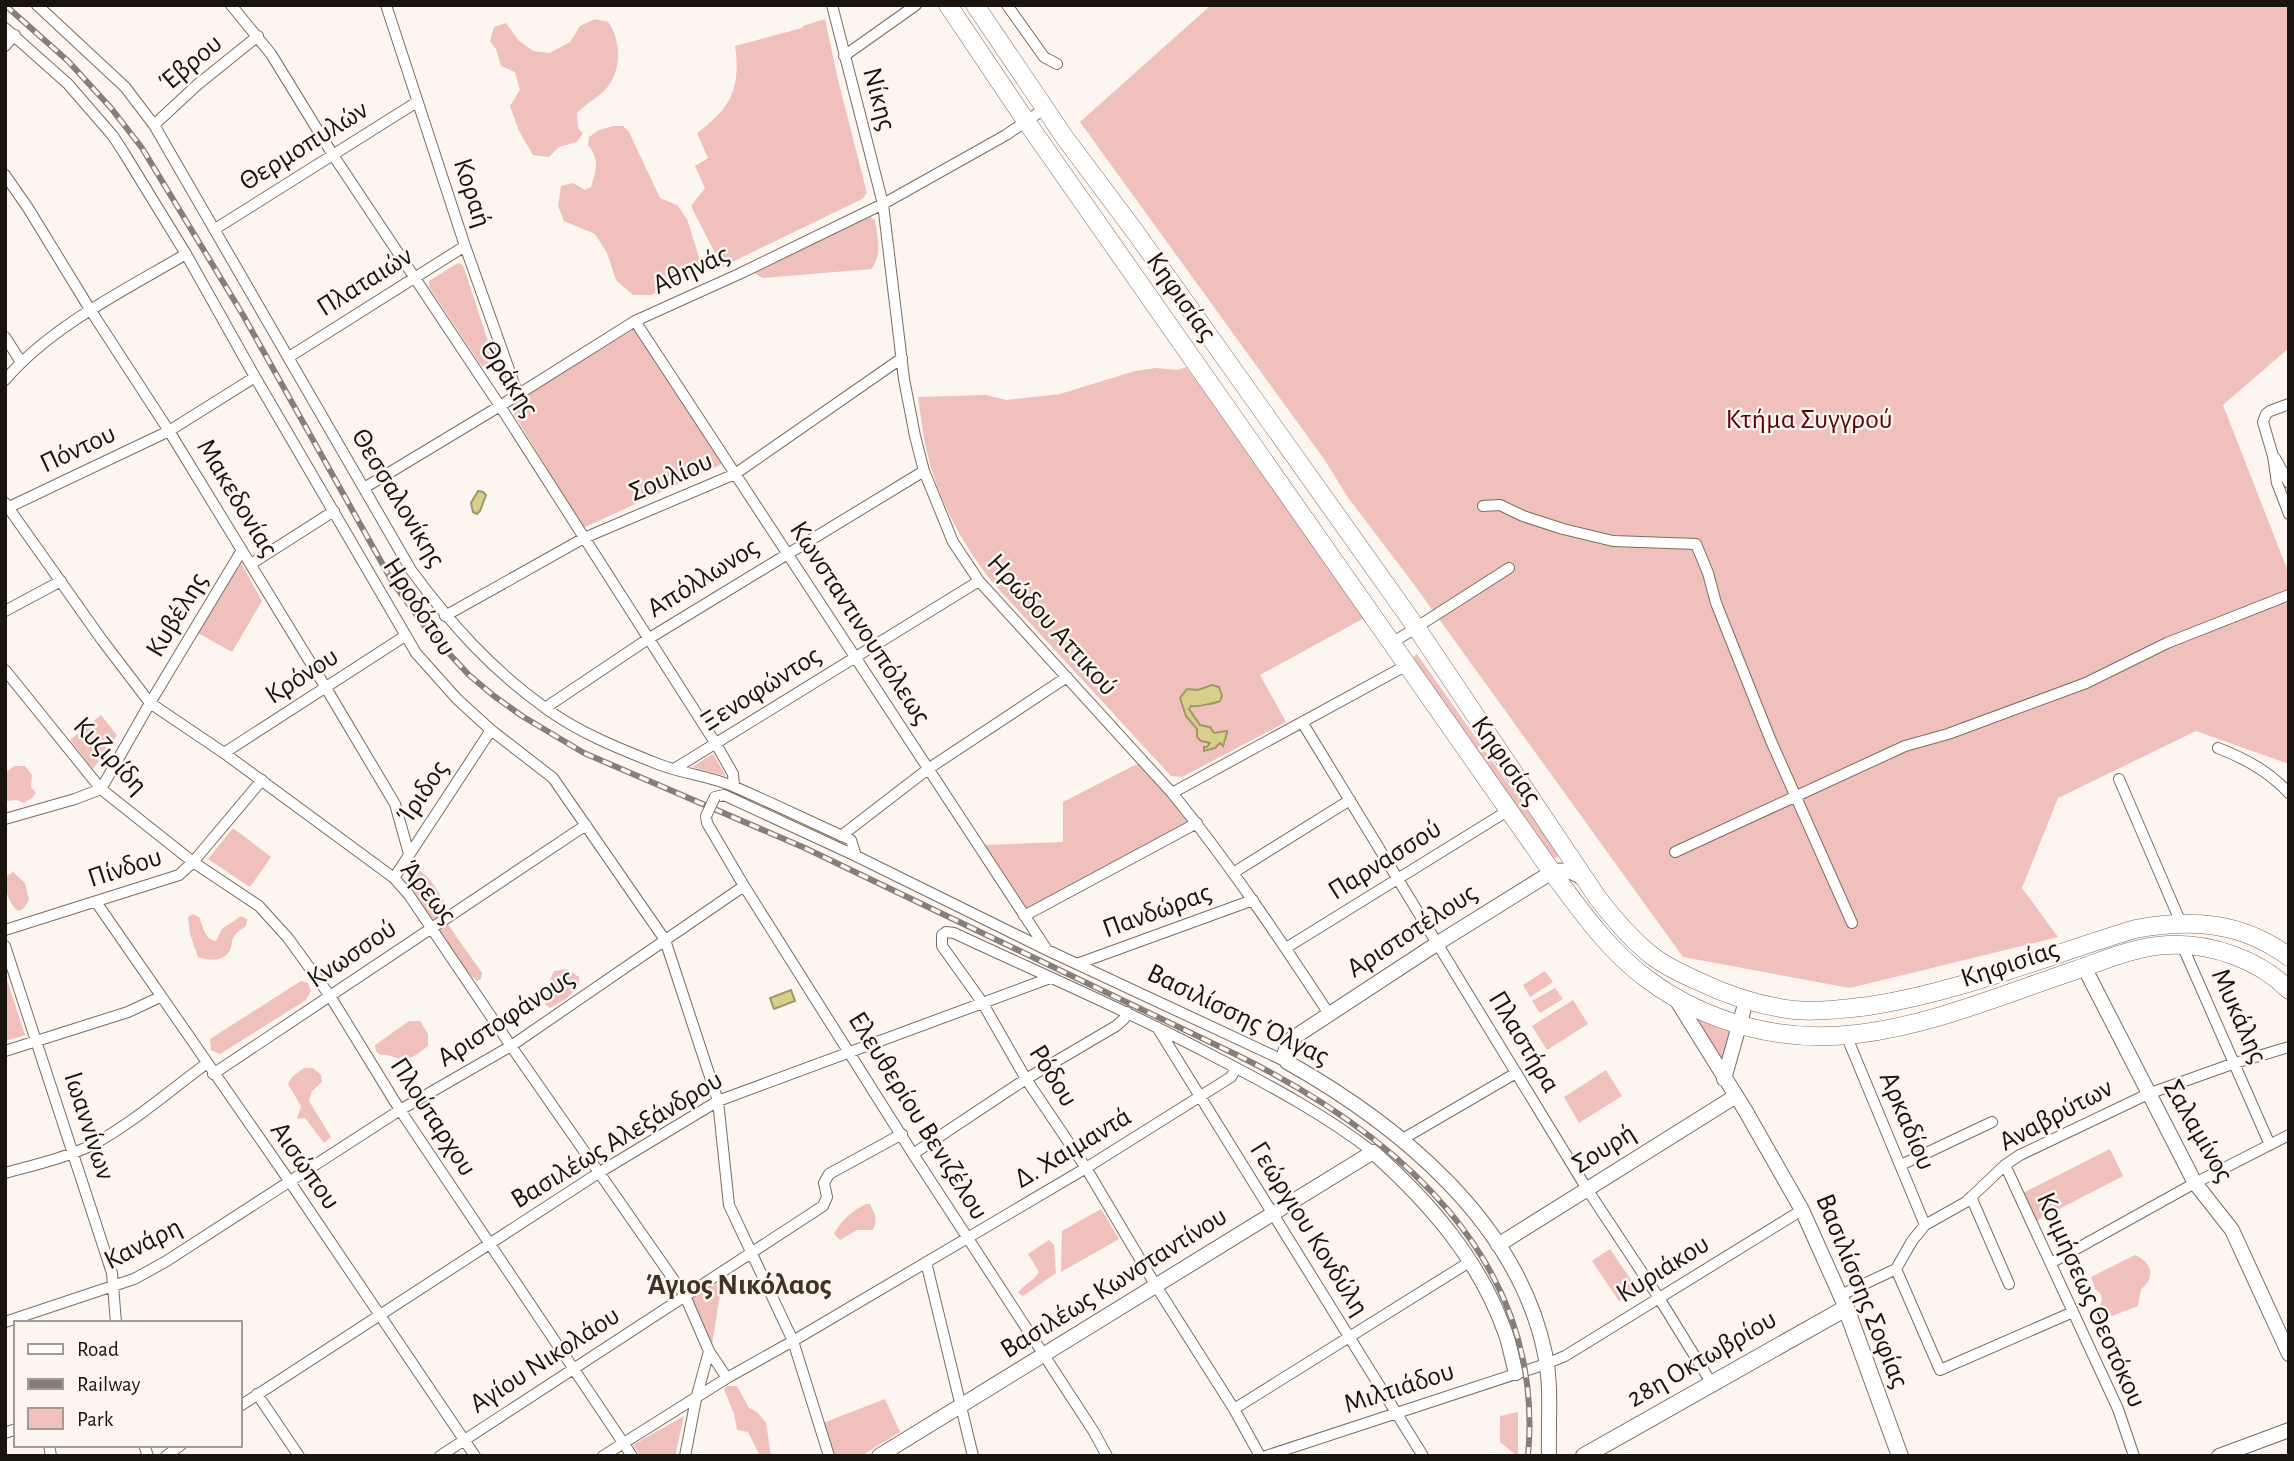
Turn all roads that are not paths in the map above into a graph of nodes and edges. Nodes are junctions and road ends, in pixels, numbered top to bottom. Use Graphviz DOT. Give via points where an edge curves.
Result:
graph roads {
  1 [pos="231,5"];
  2 [pos="386,5"];
  3 [pos="832,5"];
  4 [pos="916,5"];
  5 [pos="948,5"];
  6 [pos="975,5"];
  7 [pos="1007,5"];
  8 [pos="40,6"];
  9 [pos="10,32"];
  10 [pos="258,36"];
  11 [pos="5,46"];
  12 [pos="844,57"];
  13 [pos="1057,64"];
  14 [pos="417,102"];
  15 [pos="1044,108"];
  16 [pos="1026,121"];
  17 [pos="154,125"];
  18 [pos="334,155"];
  19 [pos="5,176"];
  20 [pos="883,204"];
  21 [pos="215,229"];
  22 [pos="465,246"];
  23 [pos="186,254"];
  24 [pos="415,277"];
  25 [pos="91,311"];
  26 [pos="635,321"];
  27 [pos="5,337"];
  28 [pos="289,357"];
  29 [pos="902,358"];
  30 [pos="21,362"];
  31 [pos="255,377"];
  32 [pos="5,380"];
  33 [pos="518,395"];
  34 [pos="2289,404"];
  35 [pos="500,407"];
  36 [pos="169,431"];
  37 [pos="2273,456"];
  38 [pos="924,471"];
  39 [pos="735,474"];
  40 [pos="2289,483"];
  41 [pos="364,488"];
  42 [pos="6,506"];
  43 [pos="1483,506"];
  44 [pos="334,512"];
  45 [pos="2289,513"];
  46 [pos="584,538"];
  47 [pos="242,550"];
  48 [pos="787,553"];
  49 [pos="251,564"];
  50 [pos="1509,568"];
  51 [pos="61,581"];
  52 [pos="979,581"];
  53 [pos="2289,595"];
  54 [pos="5,611"];
  55 [pos="445,616"];
  56 [pos="1416,627"];
  57 [pos="405,636"];
  58 [pos="648,639"];
  59 [pos="1392,643"];
  60 [pos="855,658"];
  61 [pos="1407,665"];
  62 [pos="5,670"];
  63 [pos="1067,677"];
  64 [pos="326,688"];
  65 [pos="150,703"];
  66 [pos="545,708"];
  67 [pos="1302,722"];
  68 [pos="491,730"];
  69 [pos="716,744"];
  70 [pos="2218,748"];
  71 [pos="224,753"];
  72 [pos="674,769"];
  73 [pos="928,769"];
  74 [pos="2119,779"];
  75 [pos="262,780"];
  76 [pos="734,786"];
  77 [pos="102,789"];
  78 [pos="1172,793"];
  79 [pos="2289,793"];
  80 [pos="1796,795"];
  81 [pos="715,797"];
  82 [pos="1350,800"];
  83 [pos="1509,810"];
  84 [pos="5,819"];
  85 [pos="1197,824"];
  86 [pos="586,825"];
  87 [pos="841,835"];
  88 [pos="1675,852"];
  89 [pos="409,854"];
  90 [pos="856,856"];
  91 [pos="193,862"];
  92 [pos="1552,872"];
  93 [pos="1233,873"];
  94 [pos="394,878"];
  95 [pos="1398,878"];
  96 [pos="1585,880"];
  97 [pos="744,886"];
  98 [pos="1253,900"];
  99 [pos="96,902"];
  100 [pos="1024,916"];
  101 [pos="1852,923"];
  102 [pos="2181,923"];
  103 [pos="431,929"];
  104 [pos="5,930"];
  105 [pos="665,940"];
  106 [pos="1438,943"];
  107 [pos="2182,945"];
  108 [pos="5,946"];
  109 [pos="1286,948"];
  110 [pos="1047,950"];
  111 [pos="2289,957"];
  112 [pos="1077,964"];
  113 [pos="2084,967"];
  114 [pos="1050,978"];
  115 [pos="2289,990"];
  116 [pos="330,996"];
  117 [pos="1674,996"];
  118 [pos="160,997"];
  119 [pos="1746,1000"];
  120 [pos="982,1002"];
  121 [pos="1127,1012"];
  122 [pos="1329,1014"];
  123 [pos="1156,1026"];
  124 [pos="1740,1026"];
  125 [pos="1846,1035"];
  126 [pos="37,1041"];
  127 [pos="510,1046"];
  128 [pos="2289,1047"];
  129 [pos="5,1051"];
  130 [pos="849,1051"];
  131 [pos="1287,1062"];
  132 [pos="2235,1063"];
  133 [pos="206,1064"];
  134 [pos="1236,1068"];
  135 [pos="1516,1073"];
  136 [pos="213,1074"];
  137 [pos="1026,1079"];
  138 [pos="1724,1079"];
  139 [pos="2148,1094"];
  140 [pos="1735,1096"];
  141 [pos="1201,1097"];
  142 [pos="718,1101"];
  143 [pos="400,1110"];
  144 [pos="1992,1122"];
  145 [pos="902,1134"];
  146 [pos="2289,1135"];
  147 [pos="1401,1140"];
  148 [pos="2270,1145"];
  149 [pos="73,1153"];
  150 [pos="1373,1153"];
  151 [pos="913,1154"];
  152 [pos="1901,1165"];
  153 [pos="2005,1165"];
  154 [pos="1086,1168"];
  155 [pos="600,1172"];
  156 [pos="5,1173"];
  157 [pos="289,1182"];
  158 [pos="2195,1183"];
  159 [pos="1587,1189"];
  160 [pos="1971,1197"];
  161 [pos="1802,1210"];
  162 [pos="1274,1214"];
  163 [pos="1925,1225"];
  164 [pos="967,1237"];
  165 [pos="490,1243"];
  166 [pos="1499,1245"];
  167 [pos="752,1254"];
  168 [pos="1471,1261"];
  169 [pos="926,1262"];
  170 [pos="2051,1263"];
  171 [pos="1895,1269"];
  172 [pos="2009,1284"];
  173 [pos="115,1286"];
  174 [pos="1156,1286"];
  175 [pos="685,1296"];
  176 [pos="1659,1298"];
  177 [pos="1843,1302"];
  178 [pos="2073,1312"];
  179 [pos="379,1315"];
  180 [pos="117,1321"];
  181 [pos="5,1322"];
  182 [pos="1349,1336"];
  183 [pos="793,1341"];
  184 [pos="709,1352"];
  185 [pos="2289,1354"];
  186 [pos="1043,1355"];
  187 [pos="1546,1364"];
  188 [pos="573,1369"];
  189 [pos="1516,1373"];
  190 [pos="727,1378"];
  191 [pos="1712,1384"];
  192 [pos="257,1394"];
  193 [pos="695,1399"];
  194 [pos="242,1405"];
  195 [pos="961,1406"];
  196 [pos="1234,1409"];
  197 [pos="1396,1413"];
  198 [pos="2289,1430"];
  199 [pos="464,1441"];
  200 [pos="624,1443"];
  201 [pos="299,1456"];
  202 [pos="440,1456"];
  203 [pos="475,1456"];
  204 [pos="603,1456"];
  205 [pos="632,1456"];
  206 [pos="684,1456"];
  207 [pos="829,1456"];
  208 [pos="879,1456"];
  209 [pos="972,1456"];
  210 [pos="1107,1456"];
  211 [pos="1260,1456"];
  212 [pos="1266,1456"];
  213 [pos="1423,1456"];
  214 [pos="1549,1456"];
  215 [pos="1584,1456"];
  216 [pos="1900,1456"];
  217 [pos="2134,1456"];
  218 [pos="2219,1456"];
  1 -- 10 [label="street, Θράκης"];
  2 -- 14 [label="street, Κοραή"];
  3 -- 12 [label="street, Νίκης"];
  4 -- 12 [label="street"];
  5 -- 16 [label="main road, Κηφισίας"];
  6 -- 15 [label="main road, Κηφισίας"];
  7 -- 13 [label="street" via="1045,59"];
  8 -- 17 [label="street, Θεσσαλονίκης" via="125,88"];
  9 -- 11 [label="street"];
  9 -- 23 [label="street" via="68,84 113,136"];
  10 -- 17 [label="street, Έβρου"];
  10 -- 18 [label="street, Θράκης"];
  12 -- 20 [label="street, Νίκης"];
  14 -- 18 [label="street, Θερμοπυλών"];
  14 -- 22 [label="street, Κοραή"];
  15 -- 16 [label="street, Αθηνάς"];
  15 -- 56 [label="main road, Κηφισίας"];
  16 -- 20 [label="street, Αθηνάς"];
  16 -- 59 [label="main road, Κηφισίας"];
  17 -- 21 [label="street, Θεσσαλονίκης"];
  18 -- 21 [label="street, Θερμοπυλών"];
  18 -- 24 [label="street, Θράκης"];
  19 -- 25 [label="street, Μακεδονίας"];
  20 -- 26 [label="street, Αθηνάς"];
  20 -- 29 [label="street, Ηρώδου Αττικού"];
  21 -- 28 [label="street, Θεσσαλονίκης"];
  22 -- 24 [label="street, Πλαταιών"];
  22 -- 33 [label="street, Κοραή"];
  23 -- 25 [label="street"];
  23 -- 31 [label="street"];
  24 -- 28 [label="street, Πλαταιών"];
  24 -- 35 [label="street, Θράκης"];
  25 -- 30 [label="street"];
  25 -- 36 [label="street, Μακεδονίας"];
  26 -- 33 [label="street, Αθηνάς"];
  26 -- 39 [label="street, Κωνσταντινουπόλεως"];
  27 -- 30 [label="street"];
  28 -- 41 [label="street, Θεσσαλονίκης"];
  29 -- 38 [label="street, Ηρώδου Αττικού"];
  29 -- 39 [label="street, Σουλίου"];
  30 -- 32 [label="street"];
  31 -- 36 [label="street"];
  31 -- 44 [label="street, Ηροδότου"];
  33 -- 35 [label="street, Αθηνάς"];
  34 -- 37 [label="street" via="2264,417"];
  35 -- 41 [label="street, Αθηνάς"];
  35 -- 46 [label="street, Θράκης"];
  36 -- 42 [label="street, Πόντου"];
  36 -- 47 [label="street, Μακεδονίας"];
  37 -- 40 [label="street"];
  37 -- 45 [label="street"];
  38 -- 48 [label="street, Απόλλωνος"];
  38 -- 52 [label="street, Ηρώδου Αττικού" via="953,542"];
  39 -- 46 [label="street, Σουλίου"];
  39 -- 48 [label="street, Κωνσταντινουπόλεως"];
  41 -- 55 [label="street, Θεσσαλονίκης" via="411,570"];
  42 -- 51 [label="street, Άρεως"];
  43 -- 80 [label="street" via="1500,505 1563,529 1613,541 1696,544"];
  44 -- 49 [label="street, Κυβέλης"];
  44 -- 57 [label="street, Ηροδότου"];
  46 -- 55 [label="street, Σουλίου"];
  46 -- 58 [label="street, Θράκης"];
  47 -- 49 [label="street, Μακεδονίας"];
  47 -- 65 [label="street, Κυβέλης"];
  48 -- 58 [label="street, Απόλλωνος"];
  48 -- 60 [label="street, Κωνσταντινουπόλεως"];
  49 -- 64 [label="street, Μακεδονίας"];
  50 -- 56 [label="street"];
  51 -- 54 [label="street"];
  51 -- 65 [label="street, Άρεως"];
  52 -- 60 [label="street, Ξενοφώντος"];
  52 -- 63 [label="street, Ηρώδου Αττικού"];
  53 -- 80 [label="street" via="2167,643 2086,683 1905,746"];
  55 -- 66 [label="street, Θεσσαλονίκης" via="469,643"];
  56 -- 59 [label="street"];
  56 -- 96 [label="main road, Κηφισίας"];
  57 -- 64 [label="street, Κρόνου"];
  57 -- 68 [label="street, Ηροδότου" via="426,665"];
  58 -- 66 [label="street, Απόλλωνος"];
  58 -- 69 [label="street, Θράκης"];
  59 -- 61 [label="main road, Κηφισίας"];
  60 -- 69 [label="street, Ξενοφώντος"];
  60 -- 73 [label="street, Κωνσταντινουπόλεως"];
  61 -- 67 [label="street"];
  61 -- 83 [label="main road, Κηφισίας"];
  62 -- 77 [label="street, Κυζιρίδη"];
  63 -- 73 [label="street"];
  63 -- 78 [label="street, Ηρώδου Αττικού"];
  64 -- 71 [label="street, Κρόνου"];
  64 -- 89 [label="street, Μακεδονίας" via="395,804"];
  65 -- 71 [label="street, Άρεως"];
  65 -- 77 [label="street, Κυβέλης"];
  66 -- 72 [label="street, Θεσσαλονίκης" via="621,749"];
  67 -- 78 [label="street"];
  67 -- 82 [label="street, Πλαστήρα"];
  68 -- 86 [label="street, Ηροδότου" via="554,778"];
  68 -- 89 [label="street, Ίριδος"];
  69 -- 72 [label="street, Ξενοφώντος"];
  69 -- 76 [label="street, Θράκης" via="733,774"];
  70 -- 79 [label="street" via="2252,762"];
  71 -- 75 [label="street, Άρεως"];
  72 -- 76 [label="street, Θεσσαλονίκης"];
  73 -- 87 [label="street"];
  73 -- 100 [label="street, Κωνσταντινουπόλεως"];
  74 -- 102 [label="street"];
  75 -- 91 [label="street, Πίνδου"];
  75 -- 94 [label="street, Άρεως"];
  76 -- 87 [label="street, Θεσσαλονίκης"];
  77 -- 84 [label="street"];
  77 -- 91 [label="street, Κυζιρίδη"];
  78 -- 85 [label="street, Ηρώδου Αττικού"];
  80 -- 88 [label="street"];
  80 -- 101 [label="street"];
  81 -- 90 [label="street, Βασιλίσσης Όλγας" via="724,795"];
  81 -- 97 [label="street, Ελευθερίου Βενιζέλου, bridge" via="707,823"];
  82 -- 93 [label="street"];
  82 -- 95 [label="street, Πλαστήρα"];
  83 -- 92 [label="main road, Κηφισίας"];
  83 -- 95 [label="street, Παρνασσού"];
  85 -- 93 [label="street, Ηρώδου Αττικού"];
  85 -- 100 [label="street"];
  86 -- 103 [label="street, Κνωσσού"];
  86 -- 105 [label="street, Ηροδότου"];
  87 -- 90 [label="street, Θεσσαλονίκης" via="852,841"];
  89 -- 94 [label="street, Ίριδος"];
  90 -- 110 [label="street, Βασιλίσσης Όλγας"];
  91 -- 99 [label="street, Πίνδου" via="179,875"];
  91 -- 116 [label="street, Πλούταρχου" via="259,906"];
  92 -- 96 [label="street" via="1571,872"];
  92 -- 106 [label="street, Αριστοτέλους"];
  92 -- 117 [label="main road, Κηφισίας" via="1619,953 1645,978"];
  93 -- 98 [label="street, Ηρώδου Αττικού"];
  94 -- 103 [label="street, Άρεως"];
  95 -- 106 [label="street, Πλαστήρα"];
  95 -- 109 [label="street, Παρνασσού"];
  96 -- 119 [label="main road, Κηφισίας" via="1653,957"];
  97 -- 105 [label="street, Αριστοφάνους"];
  97 -- 130 [label="street, Ελευθερίου Βενιζέλου"];
  98 -- 109 [label="street, Ηρώδου Αττικού"];
  98 -- 112 [label="street, Πανδώρας"];
  99 -- 104 [label="street, Πίνδου"];
  99 -- 118 [label="street, Αισώπου"];
  100 -- 110 [label="street, Κωνσταντινουπόλεως"];
  102 -- 111 [label="main road, Κηφισίας" via="2232,930"];
  102 -- 119 [label="main road, Κηφισίας" via="2135,929 1892,1002 1797,1010"];
  103 -- 116 [label="street, Κνωσσού"];
  103 -- 127 [label="street, Άρεως"];
  105 -- 127 [label="street, Αριστοφάνους"];
  105 -- 142 [label="street, Ηροδότου"];
  106 -- 122 [label="street, Αριστοτέλους"];
  106 -- 135 [label="street, Πλαστήρα"];
  107 -- 113 [label="main road, Κηφισίας" via="2141,949"];
  107 -- 115 [label="main road, Κηφισίας" via="2242,959 2273,975"];
  107 -- 132 [label="street, Μυκάλης"];
  108 -- 126 [label="street, Ιωαννίνων"];
  109 -- 122 [label="street, Ηρώδου Αττικού"];
  110 -- 112 [label="street, Βασιλίσσης Όλγας"];
  112 -- 131 [label="street, Βασιλίσσης Όλγας"];
  113 -- 125 [label="main road, Κηφισίας" via="1923,1020"];
  113 -- 139 [label="street, Σαλαμίνος"];
  114 -- 120 [label="street, Βασιλέως Αλεξάνδρου"];
  114 -- 120 [label="street, Ρόδου" via="946,932 942,946"];
  114 -- 121 [label="street"];
  116 -- 136 [label="street, Κνωσσού"];
  116 -- 143 [label="street, Πλούταρχου"];
  117 -- 124 [label="main road, Κηφισίας"];
  117 -- 138 [label="street, Βασιλίσσης Σοφίας"];
  118 -- 126 [label="street" via="135,1010"];
  118 -- 133 [label="street, Αισώπου"];
  119 -- 124 [label="street"];
  120 -- 130 [label="street, Βασιλέως Αλεξάνδρου"];
  120 -- 137 [label="street, Ρόδου"];
  121 -- 123 [label="street"];
  121 -- 137 [label="street" via="1116,1026"];
  122 -- 131 [label="street, Αριστοτέλους" via="1290,1040"];
  123 -- 134 [label="street"];
  123 -- 141 [label="street, Γεώργιου Κονδύλη"];
  124 -- 125 [label="main road, Κηφισίας" via="1798,1036"];
  124 -- 138 [label="street"];
  125 -- 152 [label="street, Αρκαδίου"];
  126 -- 129 [label="street"];
  126 -- 149 [label="street, Ιωαννίνων"];
  127 -- 143 [label="street, Αριστοφάνους"];
  127 -- 155 [label="street, Άρεως"];
  128 -- 132 [label="street, Αναβρύτων"];
  130 -- 142 [label="street, Βασιλέως Αλεξάνδρου"];
  130 -- 145 [label="street, Ελευθερίου Βενιζέλου"];
  131 -- 147 [label="street, Βασιλίσσης Όλγας"];
  132 -- 139 [label="street, Αναβρύτων"];
  132 -- 148 [label="street, Μυκάλης"];
  133 -- 136 [label="street, Αισώπου"];
  133 -- 149 [label="street" via="108,1135"];
  134 -- 141 [label="street, Δ. Χαιμαντά" via="1231,1077"];
  134 -- 150 [label="street" via="1285,1093"];
  135 -- 147 [label="street"];
  135 -- 159 [label="street, Πλαστήρα"];
  136 -- 157 [label="street, Αισώπου"];
  137 -- 151 [label="street"];
  137 -- 154 [label="street, Ρόδου"];
  138 -- 140 [label="street, Βασιλίσσης Σοφίας"];
  139 -- 153 [label="street, Αναβρύτων"];
  139 -- 158 [label="street, Σαλαμίνος"];
  140 -- 159 [label="street, Σουρή"];
  140 -- 161 [label="street, Βασιλίσσης Σοφίας"];
  141 -- 154 [label="street, Δ. Χαιμαντά"];
  141 -- 162 [label="street, Γεώργιου Κονδύλη"];
  142 -- 155 [label="street, Βασιλέως Αλεξάνδρου"];
  142 -- 167 [label="street, Ηροδότου" via="729,1205"];
  143 -- 157 [label="street, Αριστοφάνους"];
  143 -- 165 [label="street, Πλούταρχου"];
  144 -- 152 [label="street"];
  145 -- 151 [label="street, Ελευθερίου Βενιζέλου"];
  145 -- 167 [label="street, Αγίου Νικολάου" via="829,1174 822,1206"];
  146 -- 148 [label="street"];
  147 -- 166 [label="street, Βασιλίσσης Όλγας" via="1454,1189"];
  148 -- 158 [label="street"];
  149 -- 156 [label="street"];
  149 -- 173 [label="street, Ιωαννίνων"];
  150 -- 162 [label="street, Βασιλέως Κωνσταντίνου"];
  150 -- 168 [label="street" via="1431,1208"];
  151 -- 164 [label="street, Ελευθερίου Βενιζέλου"];
  152 -- 163 [label="street, Αρκαδίου"];
  153 -- 160 [label="street, Αναβρύτων"];
  153 -- 170 [label="street, Κοιμήσεως Θεοτόκου"];
  154 -- 164 [label="street, Δ. Χαιμαντά"];
  154 -- 174 [label="street, Ρόδου"];
  155 -- 165 [label="street, Βασιλέως Αλεξάνδρου"];
  155 -- 175 [label="street, Άρεως"];
  157 -- 173 [label="street, Κανάρη" via="165,1262"];
  157 -- 179 [label="street, Αισώπου"];
  158 -- 170 [label="street"];
  158 -- 185 [label="street, Σαλαμίνος" via="2232,1230"];
  159 -- 166 [label="street, Σουρή"];
  159 -- 176 [label="street, Πλαστήρα"];
  160 -- 163 [label="street, Αναβρύτων"];
  160 -- 172 [label="street"];
  161 -- 176 [label="street, Κυριάκου"];
  161 -- 177 [label="street, Βασιλίσσης Σοφίας"];
  162 -- 174 [label="street, Βασιλέως Κωνσταντίνου"];
  162 -- 182 [label="street, Γεώργιου Κονδύλη"];
  163 -- 171 [label="street, Αναβρύτων"];
  164 -- 169 [label="street, Δ. Χαιμαντά"];
  164 -- 186 [label="street, Ελευθερίου Βενιζέλου"];
  165 -- 179 [label="street, Βασιλέως Αλεξάνδρου"];
  165 -- 188 [label="street, Πλούταρχου"];
  166 -- 187 [label="street, Βασιλίσσης Όλγας" via="1532,1304"];
  167 -- 175 [label="street, Αγίου Νικολάου"];
  167 -- 183 [label="street, Ηροδότου"];
  168 -- 182 [label="street"];
  168 -- 189 [label="street" via="1505,1333"];
  169 -- 183 [label="street, Δ. Χαιμαντά"];
  169 -- 195 [label="street"];
  170 -- 178 [label="street, Κοιμήσεως Θεοτόκου"];
  171 -- 177 [label="street"];
  171 -- 178 [label="street" via="1940,1370"];
  173 -- 180 [label="street, Ιωαννίνων"];
  173 -- 181 [label="street, Κανάρη"];
  174 -- 186 [label="street, Βασιλέως Κωνσταντίνου"];
  174 -- 196 [label="street, Ρόδου"];
  175 -- 184 [label="street, Άρεως"];
  175 -- 188 [label="street, Αγίου Νικολάου"];
  176 -- 187 [label="street, Κυριάκου"];
  176 -- 191 [label="street, Πλαστήρα"];
  177 -- 191 [label="main road, 28η Οκτωβρίου"];
  177 -- 216 [label="main road, Βασιλίσσης Σοφίας"];
  178 -- 217 [label="street, Κοιμήσεως Θεοτόκου" via="2118,1409"];
  179 -- 192 [label="street, Βασιλέως Αλεξάνδρου"];
  179 -- 199 [label="street, Αισώπου"];
  182 -- 196 [label="street"];
  182 -- 197 [label="street, Γεώργιου Κονδύλη"];
  183 -- 190 [label="street, Δ. Χαιμαντά"];
  183 -- 207 [label="street, Ηροδότου"];
  184 -- 190 [label="street, Άρεως"];
  184 -- 193 [label="street"];
  186 -- 195 [label="street, Βασιλέως Κωνσταντίνου"];
  186 -- 210 [label="street, Ελευθερίου Βενιζέλου"];
  187 -- 189 [label="street, Μιλτιάδου"];
  187 -- 214 [label="street, Βασιλίσσης Όλγας"];
  188 -- 199 [label="street, Αγίου Νικολάου"];
  188 -- 200 [label="street, Πλούταρχου"];
  189 -- 197 [label="street, Μιλτιάδου"];
  190 -- 193 [label="street, Δ. Χαιμαντά"];
  191 -- 215 [label="main road, 28η Οκτωβρίου"];
  192 -- 194 [label="street, Βασιλέως Αλεξάνδρου"];
  192 -- 201 [label="street"];
  193 -- 200 [label="street, Δ. Χαιμαντά"];
  193 -- 206 [label="street"];
  195 -- 208 [label="street, Βασιλέως Κωνσταντίνου"];
  195 -- 209 [label="street"];
  196 -- 211 [label="street, Ρόδου"];
  197 -- 212 [label="street, Μιλτιάδου"];
  197 -- 213 [label="street, Γεώργιου Κονδύλη"];
  198 -- 218 [label="street"];
  199 -- 202 [label="street, Αγίου Νικολάου"];
  199 -- 203 [label="street, Αισώπου"];
  200 -- 204 [label="street, Δ. Χαιμαντά"];
  200 -- 205 [label="street, Πλούταρχου"];
}
